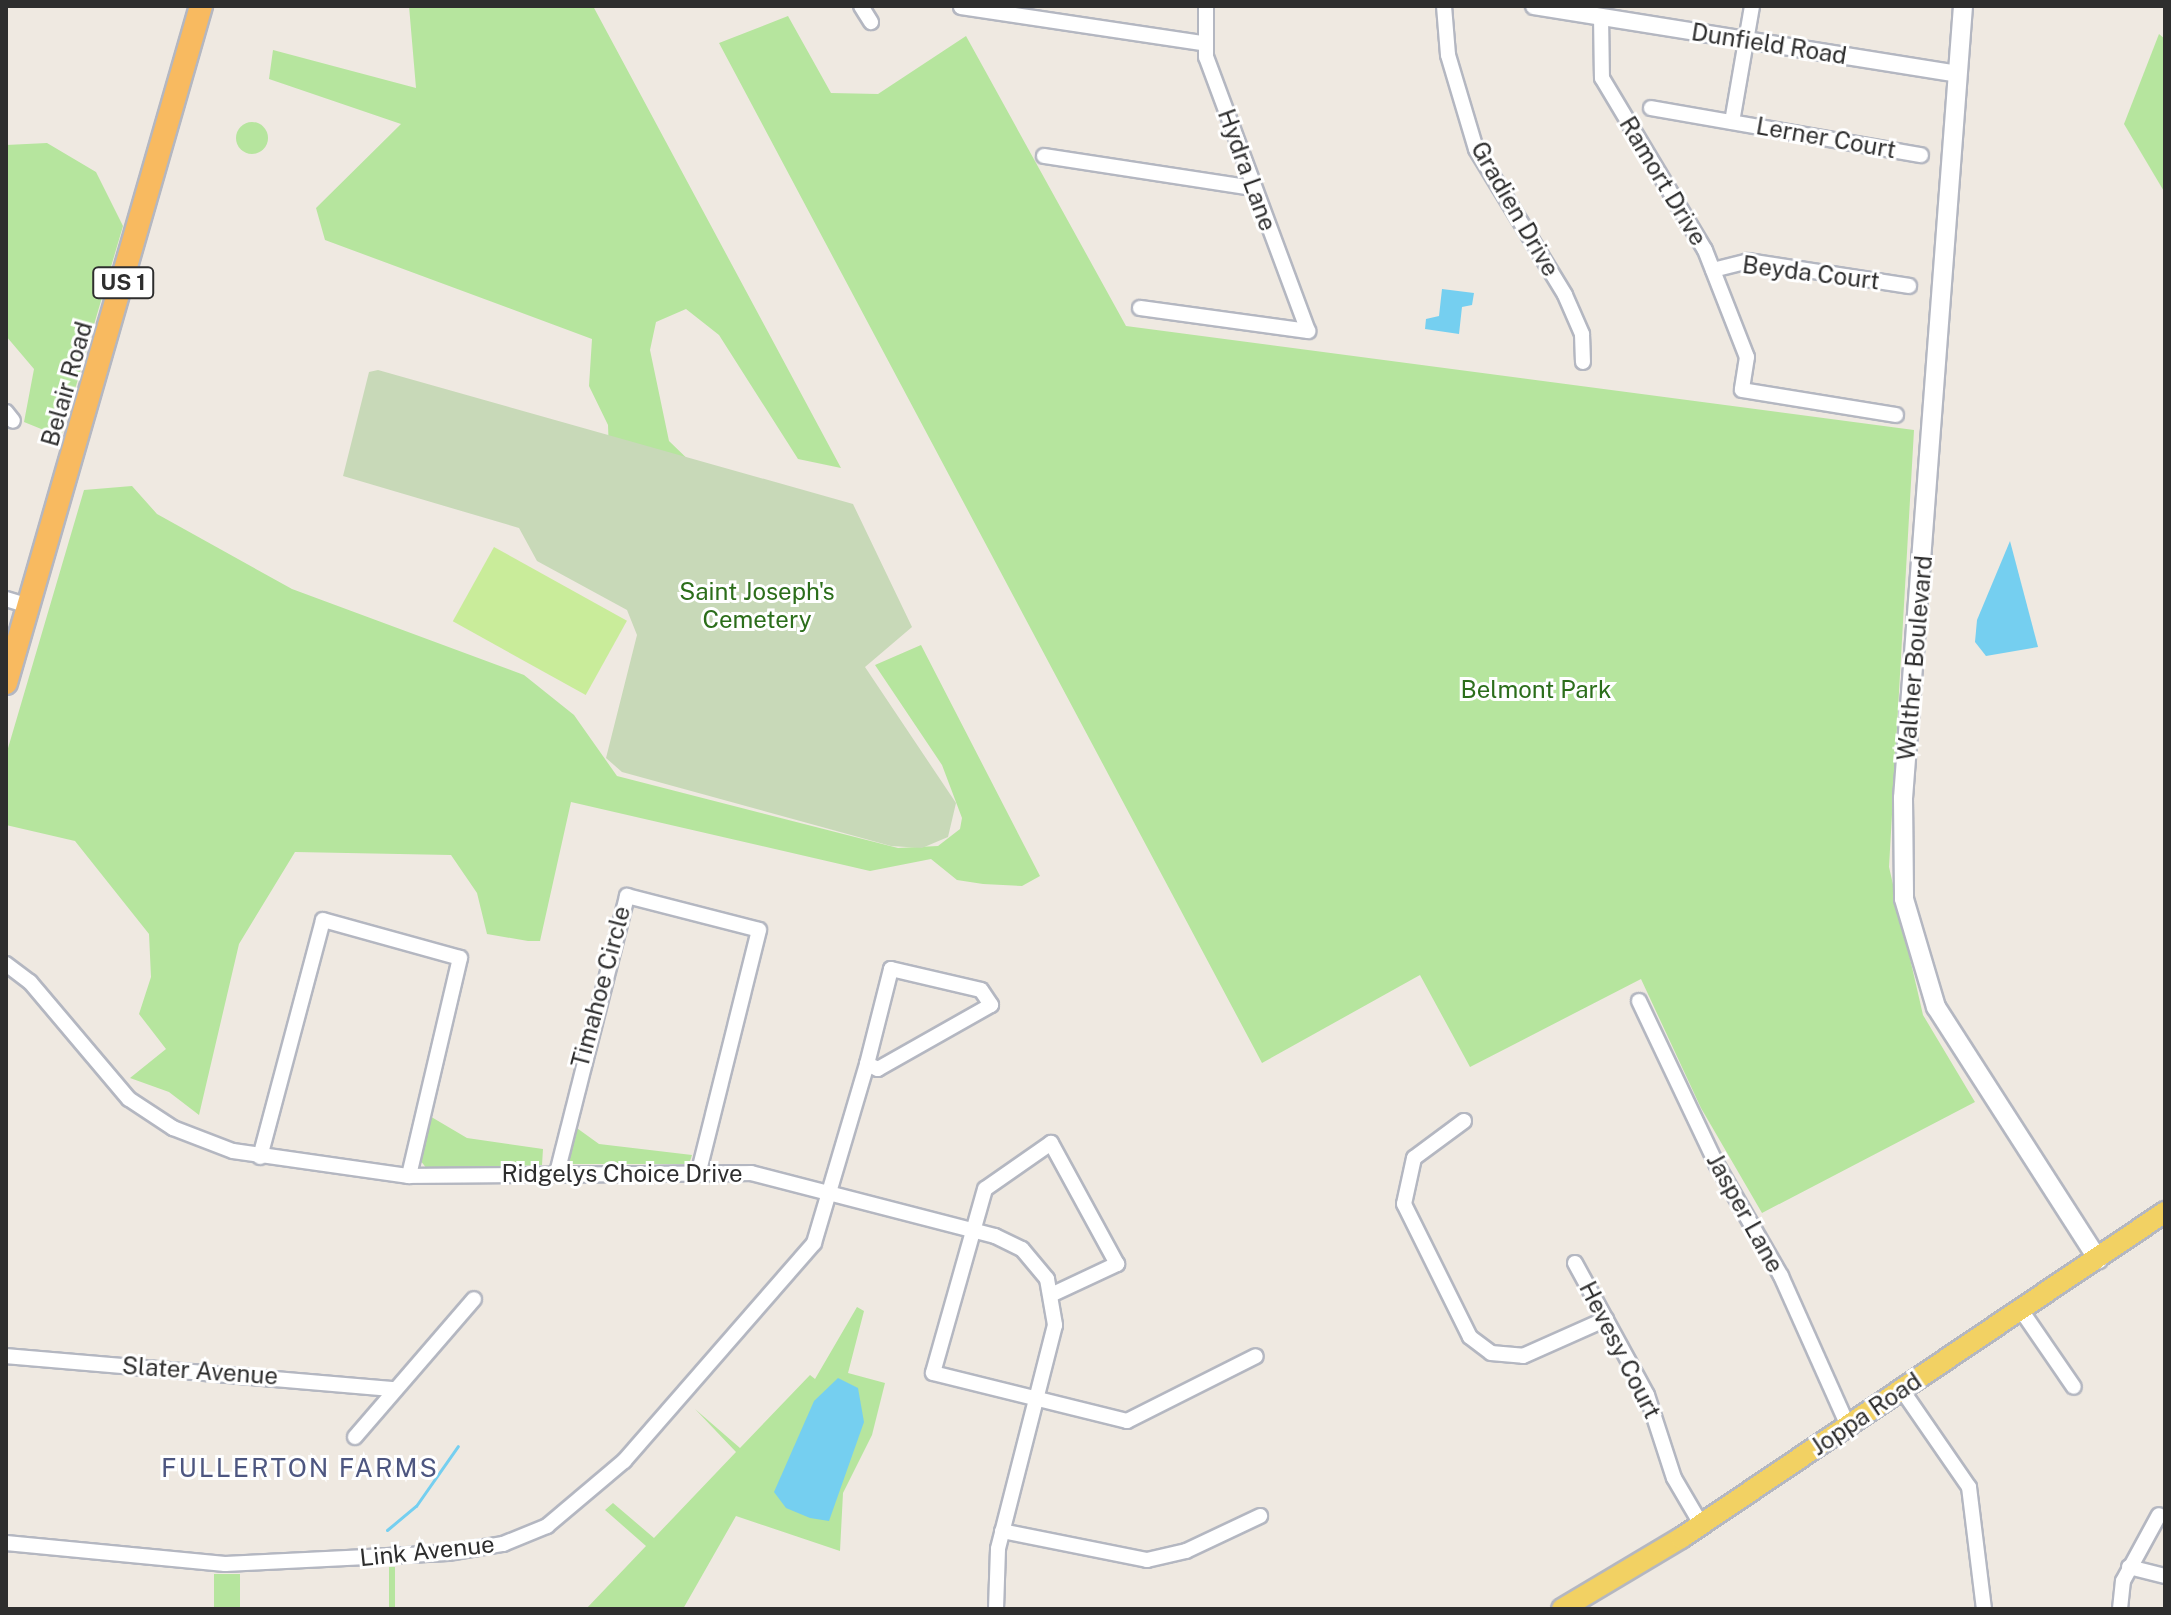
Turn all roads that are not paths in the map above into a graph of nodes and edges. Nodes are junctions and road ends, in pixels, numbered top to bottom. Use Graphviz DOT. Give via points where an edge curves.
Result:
graph roads {
  1 [pos="201,6"];
  2 [pos="861,6"];
  3 [pos="1206,6"];
  4 [pos="1444,6"];
  5 [pos="1534,6"];
  6 [pos="1752,6"];
  7 [pos="1963,6"];
  8 [pos="961,7"];
  9 [pos="1601,16"];
  10 [pos="871,22"];
  11 [pos="1746,40"];
  12 [pos="1203,43"];
  13 [pos="1958,74"];
  14 [pos="1651,108"];
  15 [pos="1732,122"];
  16 [pos="1921,155"];
  17 [pos="1044,156"];
  18 [pos="1253,188"];
  19 [pos="1713,270"];
  20 [pos="1909,286"];
  21 [pos="1140,308"];
  22 [pos="1583,362"];
  23 [pos="1896,415"];
  24 [pos="6,599"];
  25 [pos="20,615"];
  26 [pos="6,683"];
  27 [pos="6,964"];
  28 [pos="1639,1001"];
  29 [pos="867,1064"];
  30 [pos="1464,1121"];
  31 [pos="260,1157"];
  32 [pos="699,1170"];
  33 [pos="557,1173"];
  34 [pos="409,1176"];
  35 [pos="833,1194"];
  36 [pos="2165,1212"];
  37 [pos="971,1229"];
  38 [pos="2098,1259"];
  39 [pos="1575,1263"];
  40 [pos="1053,1294"];
  41 [pos="474,1299"];
  42 [pos="2021,1310"];
  43 [pos="1606,1319"];
  44 [pos="6,1356"];
  45 [pos="1256,1356"];
  46 [pos="2074,1387"];
  47 [pos="394,1389"];
  48 [pos="1902,1390"];
  49 [pos="1036,1402"];
  50 [pos="1848,1426"];
  51 [pos="355,1437"];
  52 [pos="2159,1515"];
  53 [pos="1260,1516"];
  54 [pos="1701,1524"];
  55 [pos="1002,1531"];
  56 [pos="6,1543"];
  57 [pos="2129,1567"];
  58 [pos="2165,1576"];
  59 [pos="996,1609"];
  60 [pos="1562,1609"];
  61 [pos="1984,1609"];
  62 [pos="2120,1609"];
  1 -- 25 [label="highway, Belair Road / US 1"];
  2 -- 10 [label="street"];
  3 -- 12 [label="street, Hydra Lane"];
  4 -- 22 [label="street, Gradien Drive" via="1448,55 1476,149 1565,295 1582,334"];
  5 -- 9 [label="street, Dunfield Road"];
  6 -- 11 [label="street, Lerner Court"];
  7 -- 13 [label="main road, Walther Boulevard"];
  8 -- 12 [label="street"];
  9 -- 11 [label="street, Dunfield Road"];
  9 -- 19 [label="street, Ramort Drive" via="1602,78"];
  11 -- 13 [label="street, Dunfield Road"];
  11 -- 15 [label="street, Lerner Court"];
  12 -- 18 [label="street, Hydra Lane"];
  13 -- 38 [label="main road, Walther Boulevard" via="1903,798 1904,899 1936,1007"];
  14 -- 15 [label="street, Lerner Court"];
  15 -- 16 [label="street, Lerner Court"];
  17 -- 18 [label="street"];
  18 -- 21 [label="street, Hydra Lane" via="1308,331"];
  19 -- 20 [label="street, Beyda Court" via="1748,261"];
  19 -- 23 [label="street, Ramort Drive" via="1747,357 1742,390"];
  24 -- 25 [label="street"];
  25 -- 26 [label="highway, Belair Road / US 1"];
  27 -- 31 [label="street, Ridgelys Choice Drive" via="30,982 129,1099 189,1136"];
  28 -- 50 [label="street, Jasper Lane" via="1717,1165 1781,1276"];
  29 -- 29 [label="street, Link Avenue" via="891,969 981,990 990,999 984,1016 889,1066"];
  29 -- 35 [label="street, Link Avenue"];
  30 -- 43 [label="street" via="1414,1158 1404,1204 1470,1337 1491,1353 1523,1356"];
  31 -- 34 [label="street, Ridgelys Choice Drive"];
  31 -- 34 [label="street" via="323,920 460,958"];
  32 -- 33 [label="street, Ridgelys Choice Drive"];
  32 -- 33 [label="street, Timahoe Circle" via="759,930 627,896"];
  32 -- 35 [label="street, Ridgelys Choice Drive" via="774,1177"];
  33 -- 34 [label="street, Ridgelys Choice Drive"];
  35 -- 37 [label="street, Ridgelys Choice Drive"];
  35 -- 56 [label="street, Link Avenue" via="814,1243 624,1461 567,1514 514,1541 448,1553 225,1564"];
  36 -- 38 [label="main road, Joppa Road"];
  37 -- 40 [label="street, Ridgelys Choice Drive" via="1030,1255"];
  37 -- 40 [label="street" via="993,1179 1051,1143 1117,1264"];
  37 -- 49 [label="street" via="933,1373"];
  38 -- 42 [label="main road, Joppa Road"];
  39 -- 43 [label="street, Hevesy Court"];
  40 -- 49 [label="street" via="1055,1325"];
  41 -- 47 [label="street"];
  42 -- 46 [label="street"];
  42 -- 48 [label="main road, Joppa Road"];
  43 -- 54 [label="street, Hevesy Court"];
  44 -- 47 [label="street, Slater Avenue"];
  45 -- 49 [label="street" via="1127,1421"];
  47 -- 51 [label="street"];
  48 -- 50 [label="main road, Joppa Road"];
  48 -- 61 [label="street" via="1969,1487"];
  49 -- 55 [label="street"];
  50 -- 54 [label="main road, Joppa Road"];
  52 -- 57 [label="street"];
  53 -- 55 [label="street" via="1194,1548 1147,1560"];
  54 -- 60 [label="main road, Joppa Road"];
  55 -- 59 [label="street"];
  57 -- 58 [label="street"];
  57 -- 62 [label="street"];
}
